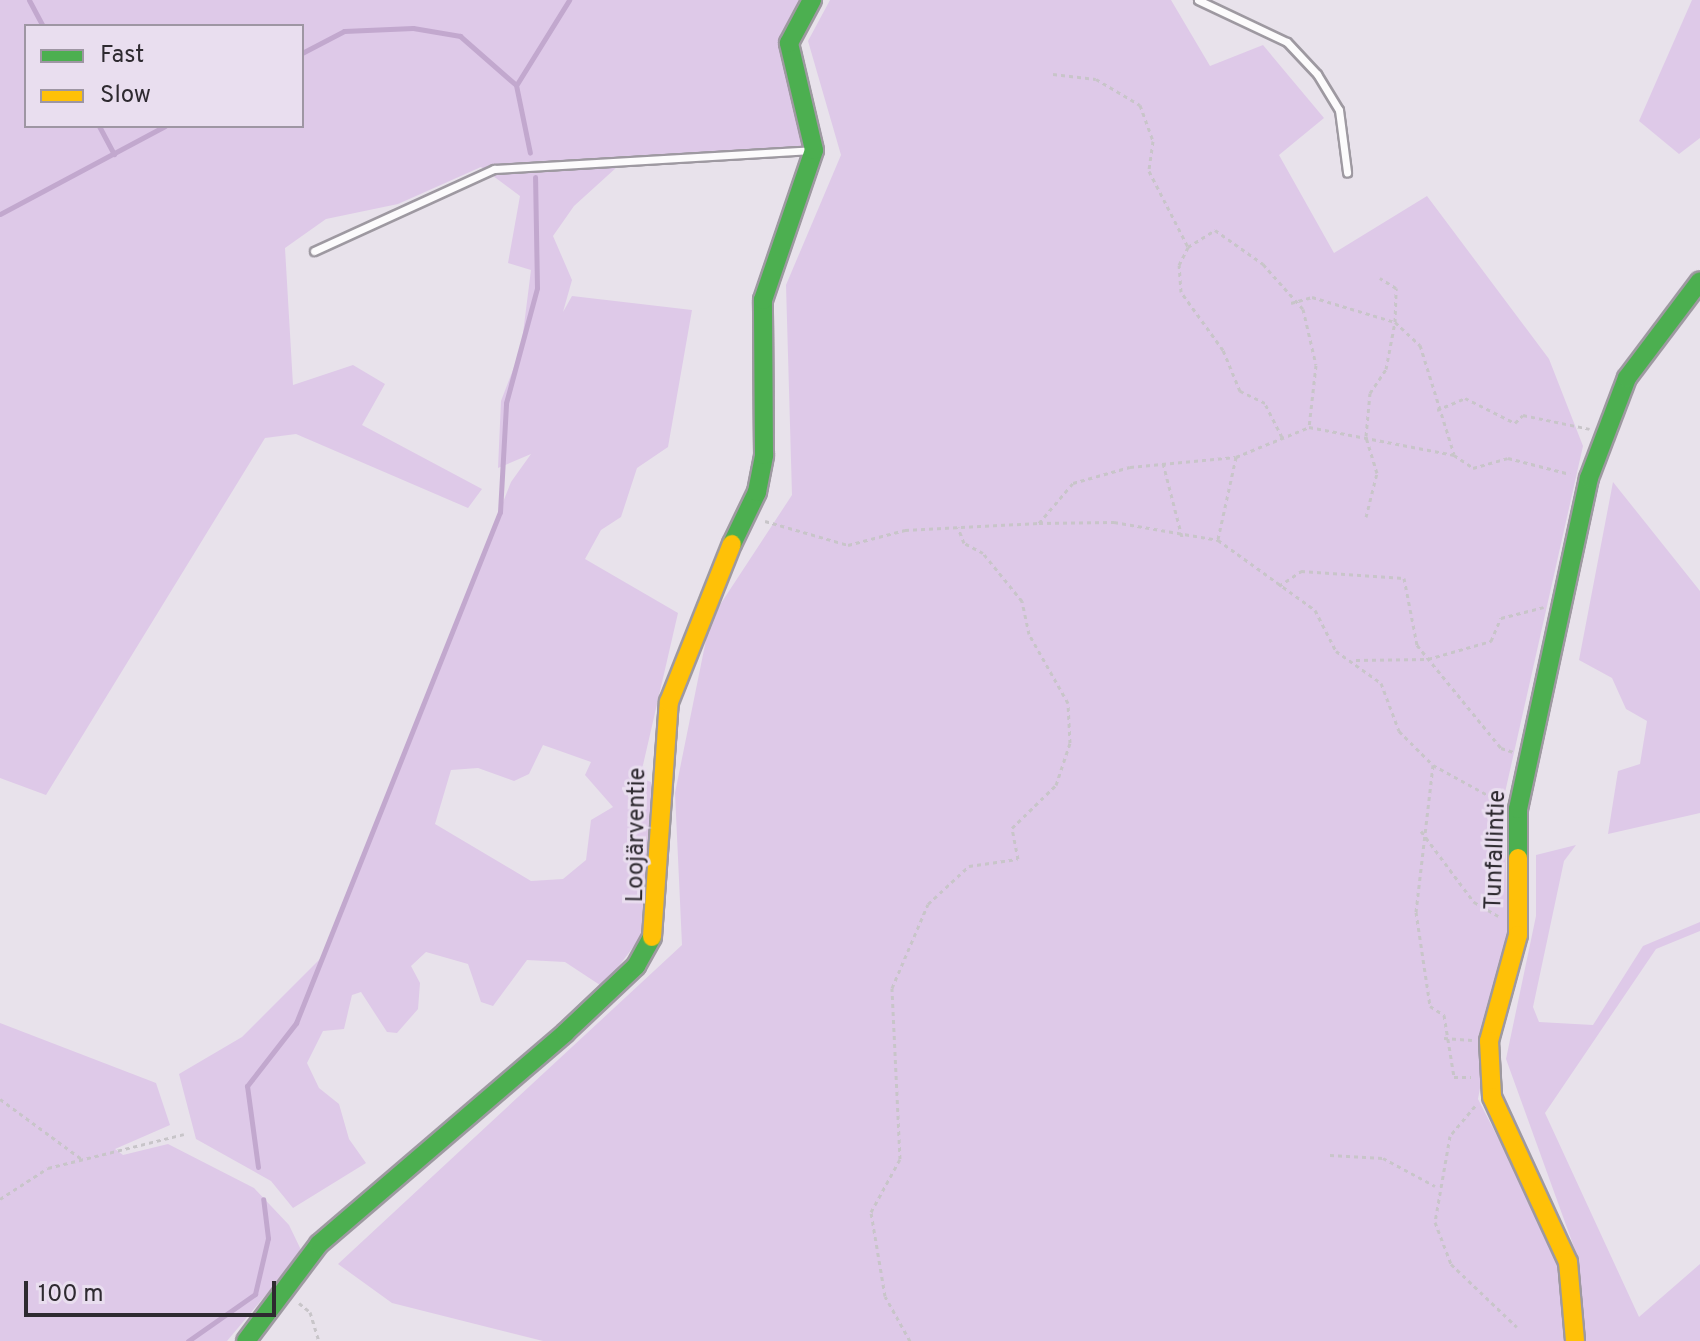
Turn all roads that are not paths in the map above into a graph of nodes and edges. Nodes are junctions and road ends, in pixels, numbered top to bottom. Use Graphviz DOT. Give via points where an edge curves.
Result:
graph roads {
  1 [pos="812,0"];
  2 [pos="1198,0"];
  3 [pos="814,150"];
  4 [pos="1347,172"];
  5 [pos="314,251"];
  6 [pos="1700,281"];
  7 [pos="246,1341"];
  8 [pos="1575,1341"];
  1 -- 3 [label="street" via="793,24 789,43"];
  2 -- 4 [label="lane" via="1287,42 1317,74 1339,110"];
  3 -- 5 [label="lane" via="494,169"];
  3 -- 7 [label="street, Loojärventie" via="763,300 764,455 746,516 703,604 669,702 659,788 664,893 649,948 565,1033 333,1230"];
  6 -- 8 [label="street, Tunfallintie" via="1627,378 1589,478 1518,809 1518,935 1489,1041 1492,1097 1568,1262"];
}
